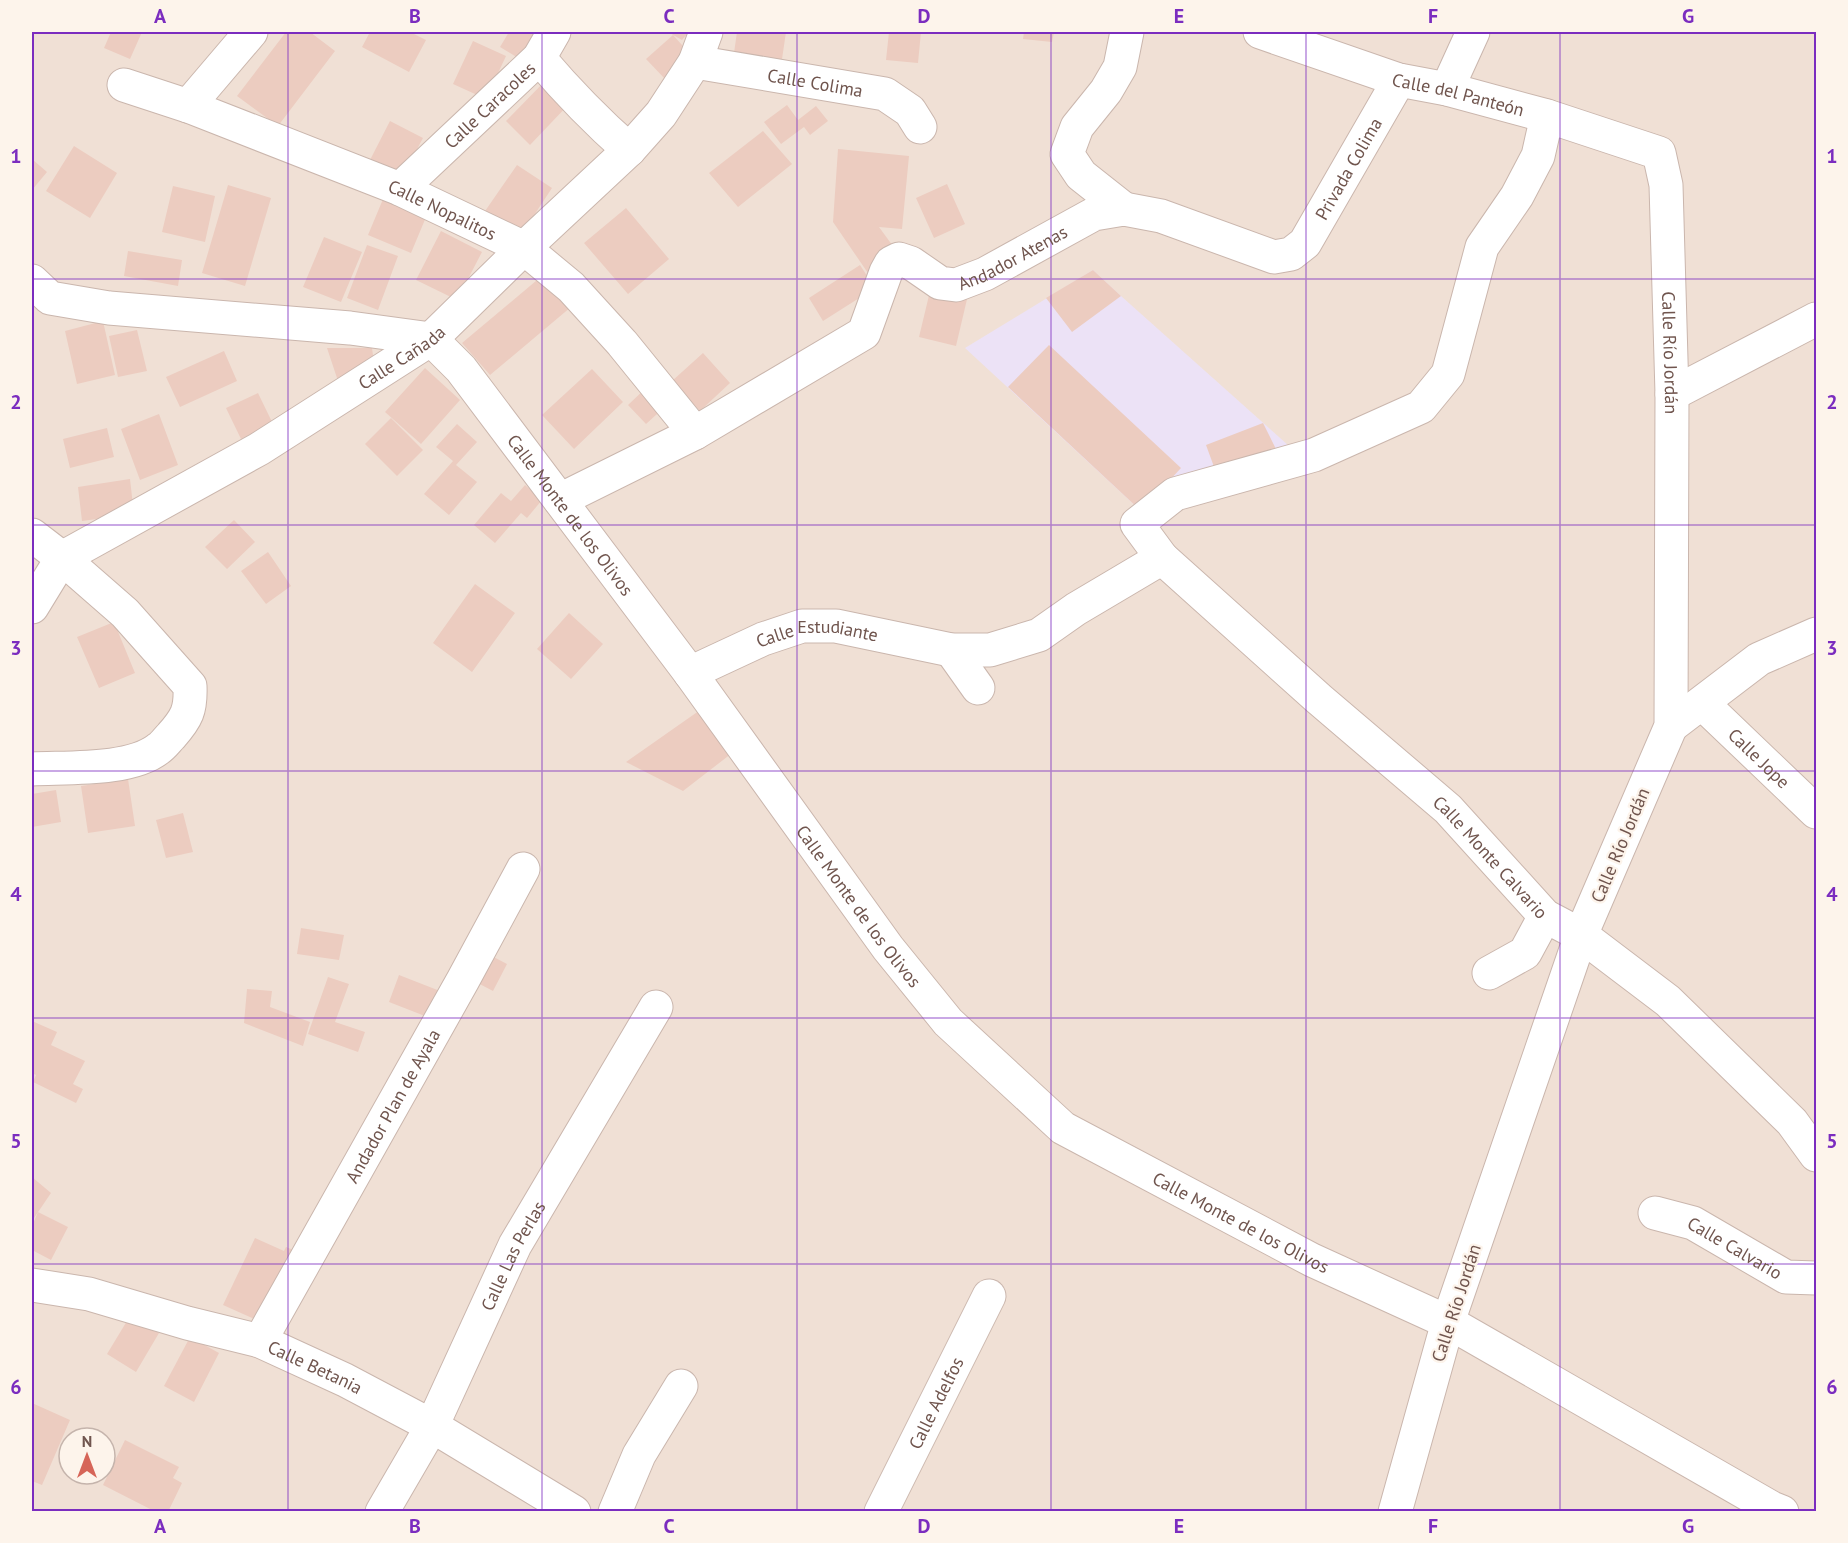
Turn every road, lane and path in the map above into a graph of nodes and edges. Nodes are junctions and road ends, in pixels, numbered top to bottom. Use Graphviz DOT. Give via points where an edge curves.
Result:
graph roads {
  1 [pos="251,32"];
  2 [pos="706,32"];
  3 [pos="1127,32"];
  4 [pos="1260,32"];
  5 [pos="1473,32"];
  6 [pos="546,45"];
  7 [pos="695,62"];
  8 [pos="1399,80"];
  9 [pos="124,85"];
  10 [pos="1447,89"];
  11 [pos="188,106"];
  12 [pos="1547,116"];
  13 [pos="920,127"];
  14 [pos="629,150"];
  15 [pos="1659,153"];
  16 [pos="400,189"];
  17 [pos="1124,209"];
  18 [pos="524,248"];
  19 [pos="32,281"];
  20 [pos="1816,319"];
  21 [pos="431,339"];
  22 [pos="1672,394"];
  23 [pos="695,433"];
  24 [pos="560,500"];
  25 [pos="32,535"];
  26 [pos="62,558"];
  27 [pos="1162,558"];
  28 [pos="32,607"];
  29 [pos="1816,634"];
  30 [pos="951,650"];
  31 [pos="690,673"];
  32 [pos="978,688"];
  33 [pos="1703,704"];
  34 [pos="1671,726"];
  35 [pos="32,769"];
  36 [pos="1816,812"];
  37 [pos="523,869"];
  38 [pos="1545,916"];
  39 [pos="1581,935"];
  40 [pos="1489,973"];
  41 [pos="656,1006"];
  42 [pos="1816,1155"];
  43 [pos="1655,1213"];
  44 [pos="1816,1278"];
  45 [pos="32,1285"];
  46 [pos="989,1296"];
  47 [pos="1448,1322"];
  48 [pos="260,1341"];
  49 [pos="681,1386"];
  50 [pos="432,1426"];
  51 [pos="883,1511"];
  52 [pos="382,1512"];
  53 [pos="574,1512"];
  54 [pos="615,1512"];
  55 [pos="1395,1512"];
  56 [pos="1782,1512"];
  1 -- 11 [label="street"];
  2 -- 7 [label="street, Calle Cañada"];
  3 -- 17 [label="street" via="1120,67 1077,127 1067,154 1081,175"];
  4 -- 8 [label="street, Calle del Panteón"];
  5 -- 10 [label="street"];
  6 -- 14 [label="street, Calle Caracoles" via="567,91"];
  6 -- 16 [label="street, Calle Caracoles"];
  7 -- 13 [label="street, Calle Colima" via="885,94 910,111"];
  7 -- 14 [label="street, Calle Cañada" via="661,114"];
  8 -- 10 [label="street, Calle del Panteón"];
  8 -- 17 [label="street, Privada Colima" via="1305,243 1292,254 1274,257 1161,216"];
  9 -- 11 [label="street, Calle Nopalitos"];
  10 -- 12 [label="street, Calle del Panteón"];
  11 -- 16 [label="street, Calle Nopalitos"];
  12 -- 15 [label="street, Calle del Panteón"];
  12 -- 27 [label="street, Calle Monte Calvario" via="1538,156 1482,247 1448,374 1421,407 1314,455 1175,494 1137,524"];
  14 -- 18 [label="street, Calle Cañada"];
  15 -- 22 [label="street, Calle Río Jordán" via="1666,185"];
  16 -- 18 [label="street, Calle Nopalitos"];
  17 -- 23 [label="street, Andador Atenas" via="1094,214 985,274 956,285 940,283 911,263 899,259 891,263 864,333"];
  18 -- 21 [label="street, Calle Cañada"];
  18 -- 23 [label="street, Calle Nopalitos" via="571,287"];
  19 -- 21 [label="street" via="50,298 109,308 350,328"];
  20 -- 22 [label="street"];
  21 -- 24 [label="street, Calle Monte de los Olivos" via="461,369"];
  21 -- 26 [label="street, Calle Cañada" via="259,449"];
  22 -- 34 [label="street, Calle Río Jordán"];
  23 -- 24 [label="street, Andador Atenas"];
  24 -- 31 [label="street, Calle Monte de los Olivos"];
  25 -- 26 [label="street"];
  26 -- 28 [label="street, Calle Cañada"];
  26 -- 35 [label="street" via="125,613 190,686 191,705 182,724 159,749 139,760"];
  27 -- 30 [label="street, Calle Estudiante" via="1039,635 990,650"];
  27 -- 38 [label="street, Calle Monte Calvario" via="1448,809"];
  29 -- 33 [label="street" via="1759,658"];
  30 -- 31 [label="street, Calle Estudiante" via="836,626 802,626 763,639"];
  30 -- 32 [label="street"];
  31 -- 47 [label="street, Calle Monte de los Olivos" via="888,948 948,1022 1063,1128 1312,1260"];
  33 -- 34 [label="street"];
  33 -- 36 [label="street, Calle Jope"];
  34 -- 39 [label="street, Calle Río Jordán"];
  37 -- 48 [label="street, Andador Plan de Ayala"];
  38 -- 39 [label="street, Calle Monte Calvario"];
  38 -- 40 [label="street" via="1525,953"];
  39 -- 42 [label="street, Calle Monte Calvario" via="1668,1001 1792,1122"];
  39 -- 47 [label="street, Calle Río Jordán"];
  41 -- 50 [label="street, Calle Las Perlas" via="515,1245"];
  43 -- 44 [label="street, Calle Calvario" via="1694,1223 1786,1277"];
  45 -- 48 [label="street, Calle Betania" via="89,1294"];
  46 -- 51 [label="street, Calle Adelfos"];
  47 -- 55 [label="street, Calle Río Jordán"];
  47 -- 56 [label="street, Calle Monte de los Olivos"];
  48 -- 50 [label="street, Calle Betania"];
  49 -- 54 [label="street" via="639,1455"];
  50 -- 52 [label="street, Calle Las Perlas"];
  50 -- 53 [label="street, Calle Betania"];
}
